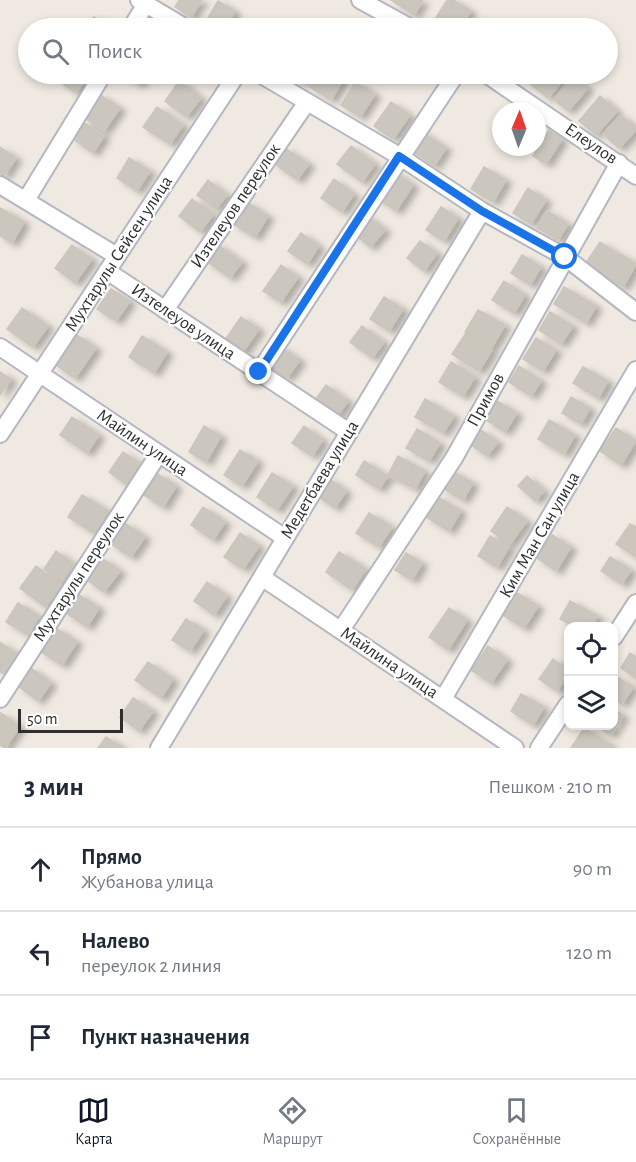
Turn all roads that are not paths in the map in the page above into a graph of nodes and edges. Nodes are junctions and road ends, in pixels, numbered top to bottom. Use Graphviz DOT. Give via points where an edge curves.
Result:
graph roads {
  1 [pos="360,0"];
  2 [pos="142,2"];
  3 [pos="135,18"];
  4 [pos="169,18"];
  5 [pos="393,18"];
  6 [pos="97,84"];
  7 [pos="230,84"];
  8 [pos="277,84"];
  9 [pos="449,84"];
  10 [pos="501,84"];
  11 [pos="308,102"];
  12 [pos="399,156"];
  13 [pos="619,163"];
  14 [pos="636,176"];
  15 [pos="0,185"];
  16 [pos="26,200"];
  17 [pos="482,211"];
  18 [pos="117,256"];
  19 [pos="565,257"];
  20 [pos="107,271"];
  21 [pos="165,310"];
  22 [pos="636,312"];
  23 [pos="0,347"];
  24 [pos="636,370"];
  25 [pos="259,372"];
  26 [pos="40,373"];
  27 [pos="350,432"];
  28 [pos="0,434"];
  29 [pos="158,455"];
  30 [pos="285,538"];
  31 [pos="263,578"];
  32 [pos="636,603"];
  33 [pos="341,630"];
  34 [pos="618,631"];
  35 [pos="0,699"];
  36 [pos="443,699"];
  37 [pos="564,710"];
  38 [pos="159,748"];
  39 [pos="515,748"];
  40 [pos="539,748"];
  1 -- 5 [label="street"];
  2 -- 3 [label="street"];
  2 -- 4 [label="street"];
  6 -- 16 [label="street"];
  7 -- 18 [label="street, Мухтарулы Сейсен улица"];
  8 -- 11 [label="street"];
  9 -- 12 [label="street"];
  10 -- 13 [label="street, Елеулов"];
  11 -- 12 [label="street"];
  11 -- 21 [label="street, Изтелеуов переулок"];
  12 -- 17 [label="street"];
  12 -- 25 [label="street"];
  13 -- 14 [label="street, Елеулов"];
  13 -- 19 [label="street, Примов"];
  15 -- 16 [label="street"];
  16 -- 18 [label="street"];
  17 -- 19 [label="street"];
  17 -- 27 [label="street, Медетбаева улица"];
  18 -- 20 [label="street, Мухтарулы Сейсен улица"];
  19 -- 22 [label="street"];
  19 -- 33 [label="street, Примов" via="454,458"];
  20 -- 21 [label="street, Изтелеуов улица"];
  20 -- 26 [label="street, Мухтарулы Сейсен улица"];
  21 -- 25 [label="street, Изтелеуов улица"];
  23 -- 26 [label="street, Майлин улица"];
  24 -- 36 [label="street, Ким Ман Сан улица"];
  25 -- 27 [label="street, Изтелеуов улица"];
  26 -- 28 [label="street, Мухтарулы Сейсен улица"];
  26 -- 29 [label="street, Майлин улица"];
  27 -- 30 [label="street, Медетбаева улица"];
  29 -- 30 [label="street, Майлин улица"];
  29 -- 35 [label="street, Мухтарулы переулок"];
  30 -- 31 [label="street, Медетбаева улица"];
  31 -- 33 [label="street, Майлина улица"];
  31 -- 38 [label="street, Медетбаева улица"];
  32 -- 34 [label="street"];
  33 -- 36 [label="street, Майлина улица"];
  36 -- 39 [label="street, Майлина улица"];
  37 -- 40 [label="street"];
}
